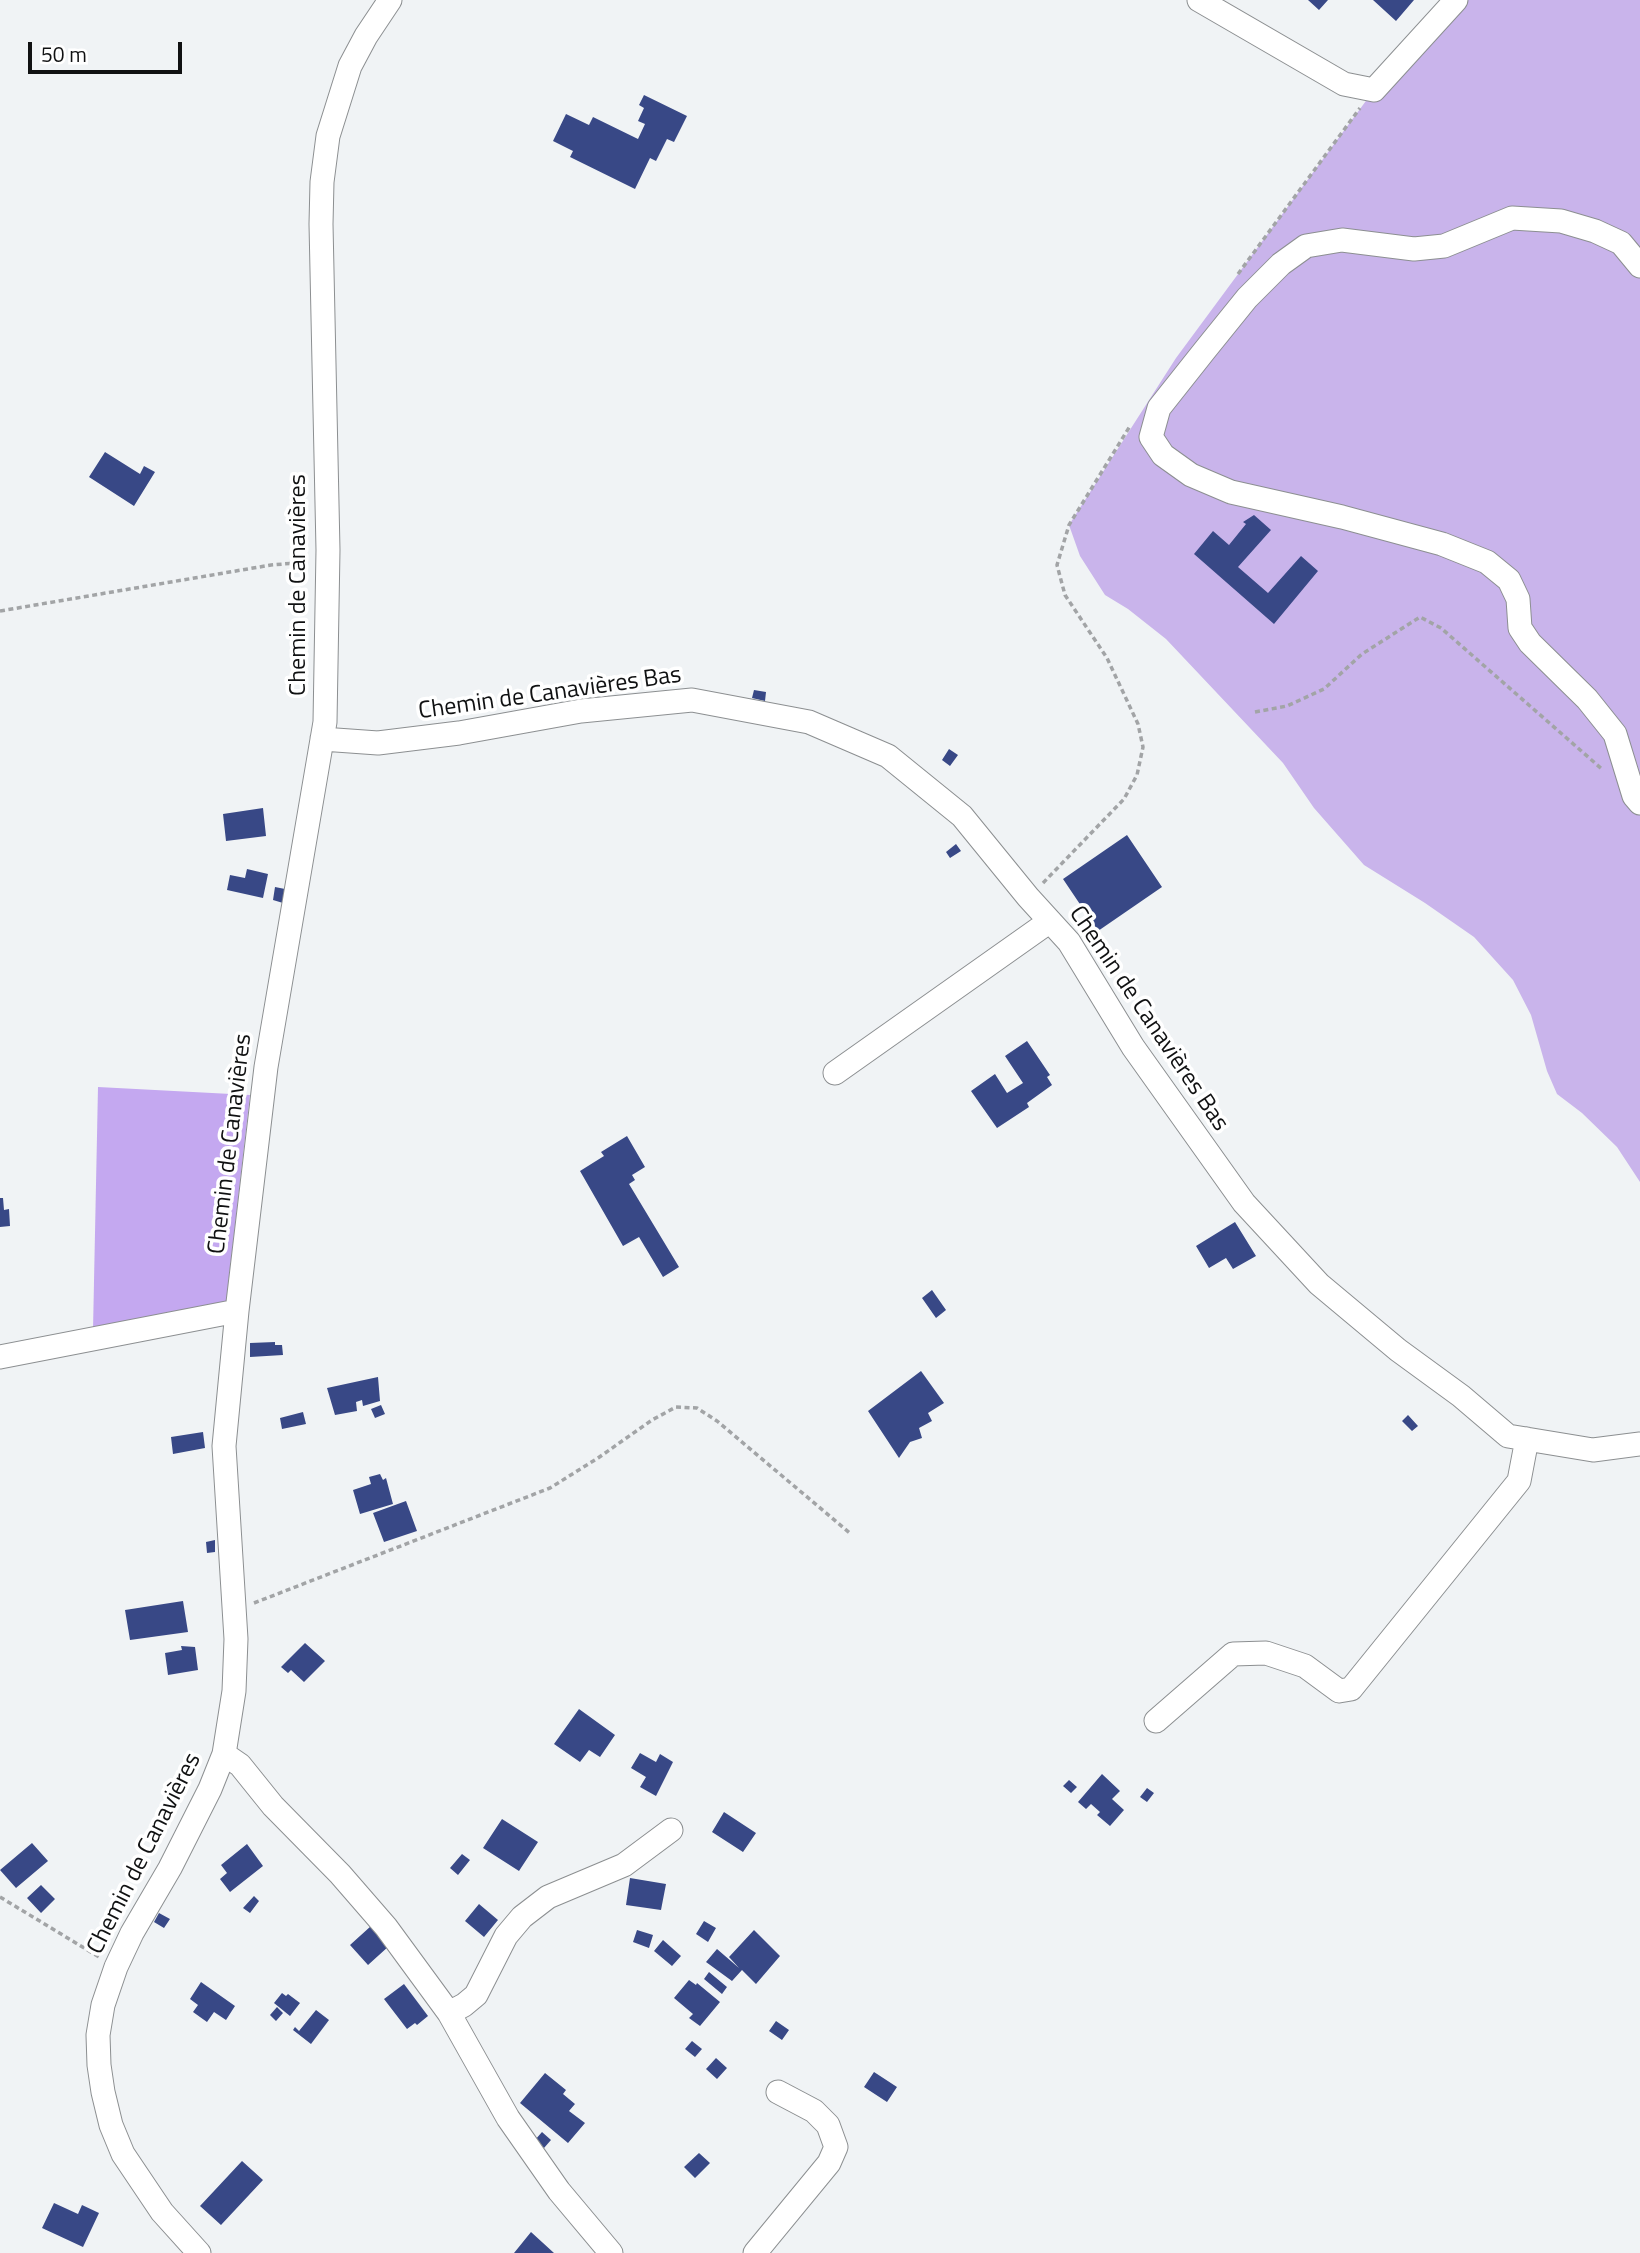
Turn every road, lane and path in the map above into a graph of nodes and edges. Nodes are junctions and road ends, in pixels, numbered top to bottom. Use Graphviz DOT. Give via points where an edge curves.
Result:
graph roads {
  1 [pos="390,0"];
  2 [pos="1199,0"];
  3 [pos="1456,0"];
  4 [pos="1374,90"];
  5 [pos="1640,266"];
  6 [pos="1233,280"];
  7 [pos="1132,422"];
  8 [pos="328,550"];
  9 [pos="0,611"];
  10 [pos="1255,712"];
  11 [pos="323,739"];
  12 [pos="1604,770"];
  13 [pos="1640,803"];
  14 [pos="1028,897"];
  15 [pos="1050,921"];
  16 [pos="835,1073"];
  17 [pos="237,1311"];
  18 [pos="0,1357"];
  19 [pos="1527,1440"];
  20 [pos="1640,1444"];
  21 [pos="851,1534"];
  22 [pos="235,1611"];
  23 [pos="1156,1721"];
  24 [pos="224,1754"];
  25 [pos="671,1830"];
  26 [pos="0,1897"];
  27 [pos="116,1967"];
  28 [pos="449,2012"];
  29 [pos="778,2092"];
  30 [pos="200,2253"];
  31 [pos="611,2253"];
  32 [pos="755,2253"];
  1 -- 8 [label="street, Chemin de Canavières" via="350,66 328,136 324,170 321,224"];
  2 -- 4 [label="street" via="1344,84"];
  3 -- 4 [label="street"];
  4 -- 6 [label="path"];
  5 -- 13 [label="street" via="1621,243 1595,231 1561,221 1512,218 1444,246 1415,249 1342,240 1306,246 1247,298 1159,408 1151,437 1163,455 1191,475 1231,492 1442,544 1487,562 1509,580 1518,599 1520,628 1530,643 1615,734"];
  7 -- 14 [label="path" via="1069,525 1057,565 1065,595 1107,658 1138,724 1143,747 1137,775 1124,799"];
  8 -- 9 [label="path" via="310,562"];
  8 -- 11 [label="street, Chemin de Canavières"];
  10 -- 12 [label="path" via="1287,706 1324,689 1362,654 1420,617 1441,628"];
  11 -- 14 [label="street, Chemin de Canavières Bas" via="378,743 581,711 692,700 809,722 888,756 962,816"];
  11 -- 17 [label="street, Chemin de Canavières" via="266,1066"];
  14 -- 15 [label="street, Chemin de Canavières Bas"];
  15 -- 16 [label="street"];
  15 -- 19 [label="street, Chemin de Canavières Bas" via="1069,942 1133,1047 1244,1203 1319,1284 1508,1436"];
  17 -- 18 [label="street"];
  17 -- 22 [label="street, Chemin de Canavières" via="224,1446"];
  19 -- 20 [label="street, Chemin de Canavières Bas" via="1593,1450"];
  19 -- 23 [label="street" via="1519,1481 1351,1689 1339,1691 1305,1666 1266,1653 1233,1654"];
  21 -- 22 [label="path" via="717,1422 697,1408 676,1407 550,1488"];
  22 -- 24 [label="street, Chemin de Canavières" via="234,1691"];
  24 -- 27 [label="street, Chemin de Canavières" via="211,1789"];
  24 -- 28 [label="street" via="240,1765 340,1874"];
  25 -- 28 [label="street" via="624,1865 548,1897 522,1917 506,1936 476,1995"];
  26 -- 27 [label="path"];
  27 -- 30 [label="street, Chemin de Canavières" via="98,2035 111,2125 123,2154 162,2212"];
  28 -- 31 [label="street" via="508,2118 559,2191"];
  29 -- 32 [label="street" via="814,2111 828,2125 836,2147 829,2162"];
}
